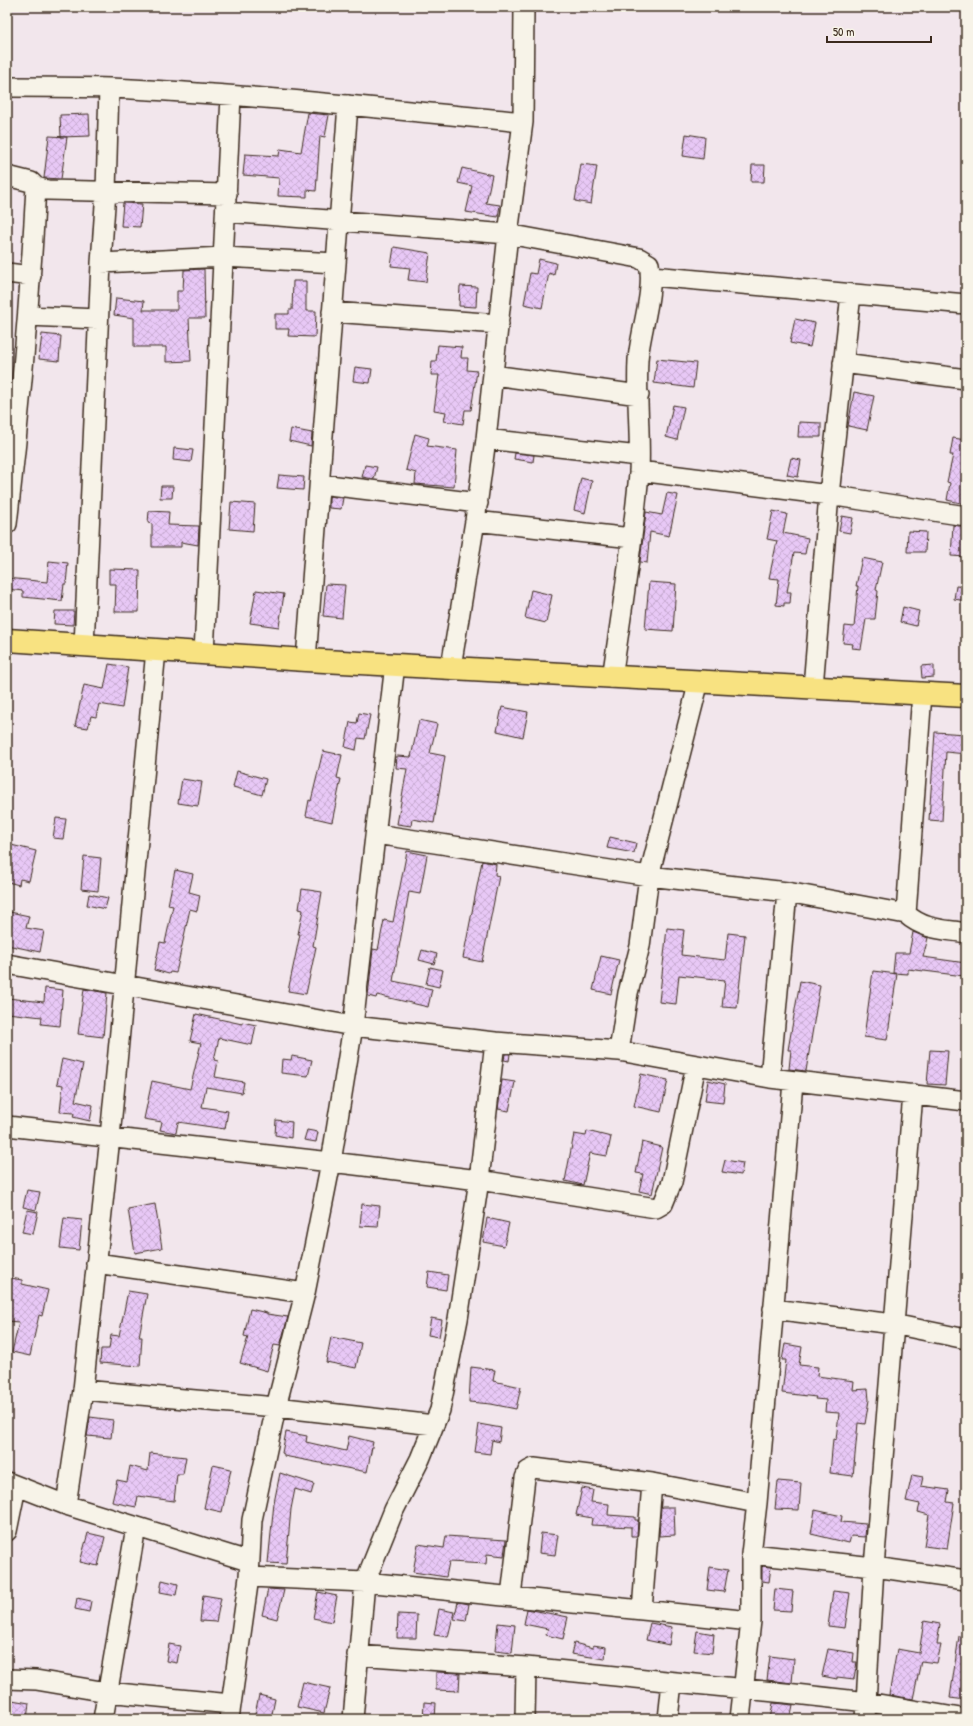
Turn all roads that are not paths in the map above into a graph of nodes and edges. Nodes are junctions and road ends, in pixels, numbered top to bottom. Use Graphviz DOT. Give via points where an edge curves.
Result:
graph roads {
  1 [pos="524,7"];
  2 [pos="7,87"];
  3 [pos="109,88"];
  4 [pos="231,96"];
  5 [pos="348,105"];
  6 [pos="523,122"];
  7 [pos="7,176"];
  8 [pos="36,187"];
  9 [pos="106,191"];
  10 [pos="227,203"];
  11 [pos="339,221"];
  12 [pos="508,234"];
  13 [pos="224,257"];
  14 [pos="101,263"];
  15 [pos="336,263"];
  16 [pos="7,273"];
  17 [pos="31,276"];
  18 [pos="652,276"];
  19 [pos="851,294"];
  20 [pos="966,304"];
  21 [pos="332,312"];
  22 [pos="28,316"];
  23 [pos="98,319"];
  24 [pos="499,324"];
  25 [pos="843,362"];
  26 [pos="493,375"];
  27 [pos="966,379"];
  28 [pos="639,395"];
  29 [pos="14,413"];
  30 [pos="486,439"];
  31 [pos="639,464"];
  32 [pos="320,484"];
  33 [pos="829,496"];
  34 [pos="477,512"];
  35 [pos="966,516"];
  36 [pos="7,524"];
  37 [pos="632,538"];
  38 [pos="7,640"];
  39 [pos="84,646"];
  40 [pos="156,650"];
  41 [pos="204,653"];
  42 [pos="306,660"];
  43 [pos="395,664"];
  44 [pos="451,667"];
  45 [pos="612,678"];
  46 [pos="699,681"];
  47 [pos="813,687"];
  48 [pos="922,693"];
  49 [pos="966,696"];
  50 [pos="376,834"];
  51 [pos="649,876"];
  52 [pos="787,892"];
  53 [pos="906,914"];
  54 [pos="966,932"];
  55 [pos="7,964"];
  56 [pos="124,985"];
  57 [pos="353,1026"];
  58 [pos="496,1042"];
  59 [pos="619,1051"];
  60 [pos="696,1065"];
  61 [pos="770,1078"];
  62 [pos="793,1082"];
  63 [pos="912,1094"];
  64 [pos="966,1101"];
  65 [pos="7,1126"];
  66 [pos="110,1137"];
  67 [pos="331,1162"];
  68 [pos="479,1180"];
  69 [pos="96,1263"];
  70 [pos="305,1293"];
  71 [pos="773,1309"];
  72 [pos="893,1324"];
  73 [pos="966,1339"];
  74 [pos="83,1390"];
  75 [pos="276,1407"];
  76 [pos="434,1425"];
  77 [pos="652,1483"];
  78 [pos="11,1484"];
  79 [pos="757,1503"];
  80 [pos="66,1505"];
  81 [pos="136,1527"];
  82 [pos="7,1532"];
  83 [pos="751,1554"];
  84 [pos="874,1567"];
  85 [pos="249,1569"];
  86 [pos="966,1580"];
  87 [pos="365,1582"];
  88 [pos="511,1596"];
  89 [pos="642,1610"];
  90 [pos="751,1621"];
  91 [pos="357,1655"];
  92 [pos="526,1667"];
  93 [pos="7,1679"];
  94 [pos="672,1682"];
  95 [pos="743,1689"];
  96 [pos="107,1692"];
  97 [pos="866,1710"];
  98 [pos="230,1712"];
  99 [pos="103,1719"];
  100 [pos="353,1719"];
  101 [pos="525,1719"];
  102 [pos="668,1719"];
  103 [pos="740,1719"];
  104 [pos="966,1719"];
  1 -- 6 [label="street"];
  2 -- 3 [label="street"];
  3 -- 4 [label="street"];
  3 -- 9 [label="street"];
  4 -- 5 [label="street"];
  4 -- 10 [label="street"];
  5 -- 6 [label="street"];
  5 -- 11 [label="street"];
  6 -- 12 [label="street"];
  7 -- 8 [label="street" via="31,182"];
  8 -- 9 [label="street" via="47,190"];
  8 -- 17 [label="street"];
  9 -- 10 [label="street"];
  9 -- 14 [label="street"];
  10 -- 11 [label="street"];
  10 -- 13 [label="street"];
  11 -- 12 [label="street"];
  11 -- 15 [label="street"];
  12 -- 18 [label="street" via="639,258 649,264"];
  12 -- 24 [label="street"];
  13 -- 14 [label="street"];
  13 -- 15 [label="street"];
  13 -- 41 [label="street"];
  14 -- 23 [label="street"];
  15 -- 21 [label="street"];
  16 -- 17 [label="street"];
  17 -- 22 [label="street"];
  18 -- 19 [label="street"];
  18 -- 28 [label="street" via="640,339"];
  19 -- 20 [label="street"];
  19 -- 25 [label="street"];
  21 -- 24 [label="street"];
  21 -- 32 [label="street"];
  22 -- 23 [label="street"];
  22 -- 29 [label="street"];
  23 -- 39 [label="street"];
  24 -- 26 [label="street"];
  25 -- 27 [label="street"];
  25 -- 33 [label="street"];
  26 -- 28 [label="street"];
  26 -- 30 [label="street"];
  28 -- 31 [label="street"];
  29 -- 36 [label="street"];
  30 -- 31 [label="street"];
  30 -- 34 [label="street"];
  31 -- 33 [label="street"];
  31 -- 37 [label="street"];
  32 -- 34 [label="street"];
  32 -- 42 [label="street"];
  33 -- 35 [label="street"];
  33 -- 47 [label="street"];
  34 -- 37 [label="street"];
  34 -- 44 [label="street"];
  37 -- 45 [label="street"];
  38 -- 39 [label="main road"];
  39 -- 40 [label="main road"];
  40 -- 41 [label="main road"];
  40 -- 56 [label="street"];
  41 -- 42 [label="main road"];
  42 -- 43 [label="main road"];
  43 -- 44 [label="main road"];
  43 -- 50 [label="street"];
  44 -- 45 [label="main road"];
  45 -- 46 [label="main road"];
  46 -- 47 [label="main road"];
  46 -- 51 [label="street"];
  47 -- 48 [label="main road"];
  48 -- 49 [label="main road"];
  48 -- 53 [label="street"];
  50 -- 51 [label="street"];
  50 -- 57 [label="street"];
  51 -- 52 [label="street"];
  51 -- 59 [label="street" via="640,946 628,993"];
  52 -- 53 [label="street"];
  52 -- 61 [label="street"];
  53 -- 54 [label="street" via="917,924"];
  55 -- 56 [label="street"];
  56 -- 57 [label="street"];
  56 -- 66 [label="street"];
  57 -- 58 [label="street"];
  57 -- 67 [label="street"];
  58 -- 59 [label="street"];
  58 -- 68 [label="street"];
  59 -- 60 [label="street"];
  60 -- 61 [label="street"];
  60 -- 68 [label="street" via="672,1182 664,1204 656,1208"];
  61 -- 62 [label="street"];
  62 -- 63 [label="street"];
  62 -- 71 [label="street"];
  63 -- 64 [label="street"];
  63 -- 72 [label="street"];
  65 -- 66 [label="street"];
  66 -- 67 [label="street"];
  66 -- 69 [label="street"];
  67 -- 68 [label="street"];
  67 -- 70 [label="street"];
  68 -- 76 [label="street" via="458,1319 440,1410"];
  69 -- 70 [label="street"];
  69 -- 74 [label="street"];
  70 -- 75 [label="street"];
  71 -- 72 [label="street"];
  71 -- 79 [label="street"];
  72 -- 73 [label="street"];
  72 -- 84 [label="street"];
  74 -- 75 [label="street"];
  74 -- 80 [label="street"];
  75 -- 76 [label="street"];
  75 -- 85 [label="street" via="252,1520"];
  76 -- 87 [label="street" via="394,1510"];
  77 -- 79 [label="street"];
  77 -- 88 [label="street" via="534,1468 528,1471 525,1478"];
  77 -- 89 [label="street"];
  78 -- 80 [label="street"];
  78 -- 82 [label="street"];
  79 -- 83 [label="street"];
  80 -- 81 [label="street"];
  81 -- 85 [label="street"];
  81 -- 96 [label="street"];
  83 -- 84 [label="street"];
  83 -- 90 [label="street"];
  84 -- 86 [label="street"];
  84 -- 97 [label="street"];
  85 -- 87 [label="street"];
  85 -- 98 [label="street"];
  87 -- 88 [label="street"];
  87 -- 91 [label="street"];
  88 -- 89 [label="street"];
  89 -- 90 [label="street"];
  90 -- 95 [label="street"];
  91 -- 92 [label="street"];
  91 -- 100 [label="street"];
  92 -- 94 [label="street"];
  92 -- 101 [label="street"];
  93 -- 96 [label="street" via="36,1680"];
  94 -- 95 [label="street"];
  94 -- 102 [label="street"];
  95 -- 97 [label="street"];
  95 -- 103 [label="street"];
  96 -- 98 [label="street"];
  96 -- 99 [label="street"];
  97 -- 104 [label="street"];
}
